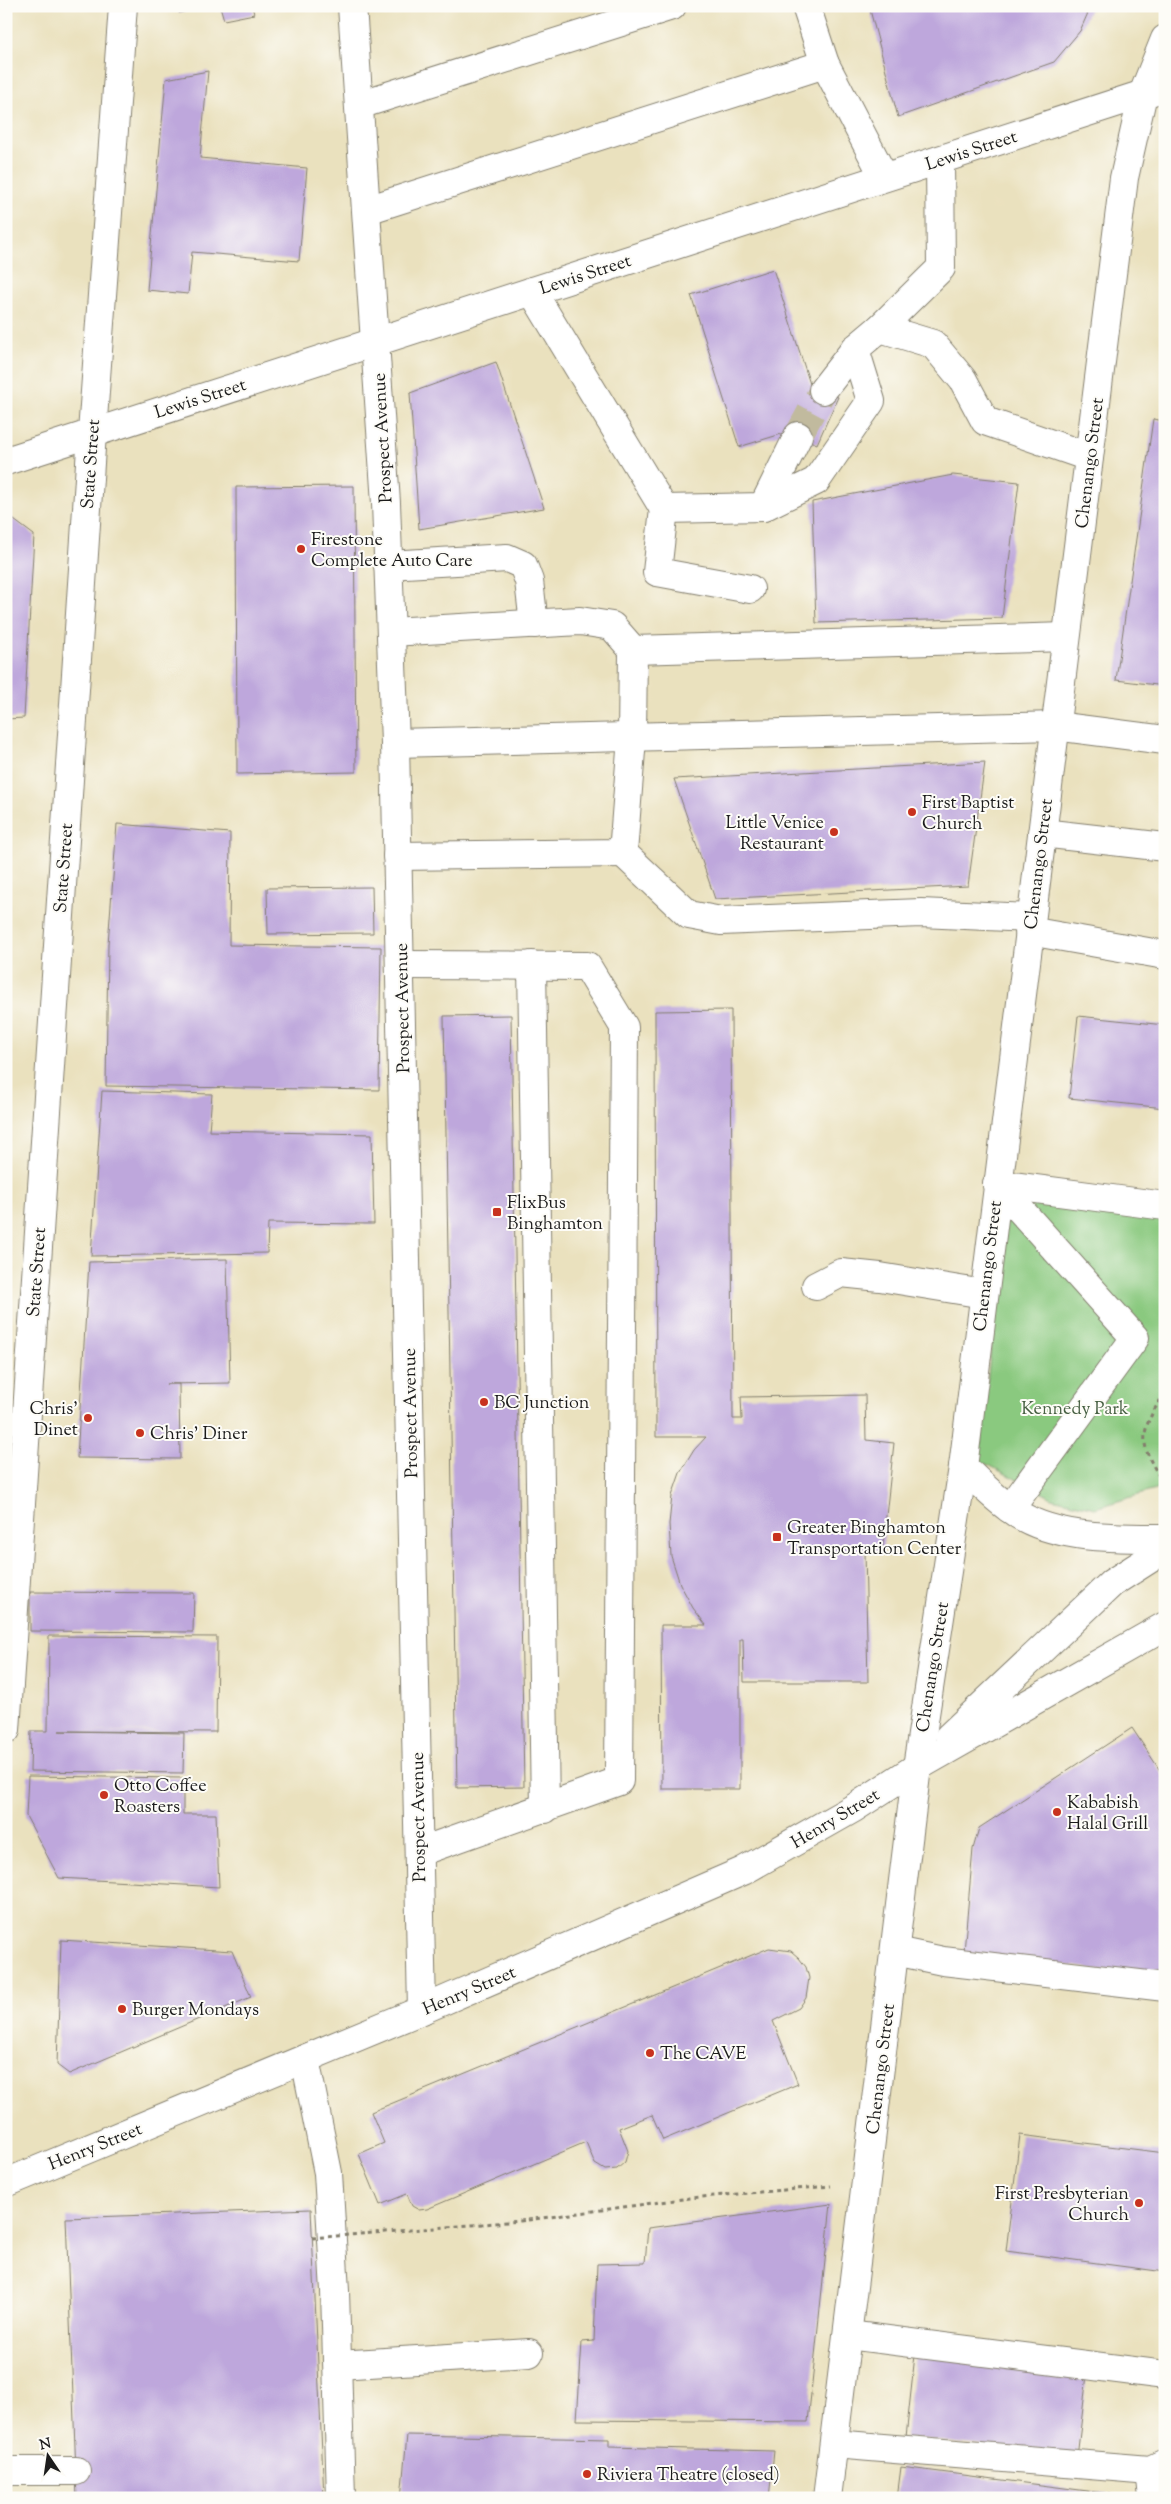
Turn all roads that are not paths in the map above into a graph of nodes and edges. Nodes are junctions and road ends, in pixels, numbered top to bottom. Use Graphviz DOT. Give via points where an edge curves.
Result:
graph roads {
  1 [pos="122,6"];
  2 [pos="352,6"];
  3 [pos="672,6"];
  4 [pos="806,6"];
  5 [pos="1165,39"];
  6 [pos="825,64"];
  7 [pos="1154,91"];
  8 [pos="360,105"];
  9 [pos="940,160"];
  10 [pos="884,178"];
  11 [pos="367,210"];
  12 [pos="532,291"];
  13 [pos="880,328"];
  14 [pos="376,342"];
  15 [pos="855,349"];
  16 [pos="823,390"];
  17 [pos="92,433"];
  18 [pos="798,436"];
  19 [pos="1089,458"];
  20 [pos="6,461"];
  21 [pos="763,507"];
  22 [pos="664,509"];
  23 [pos="388,566"];
  24 [pos="750,590"];
  25 [pos="534,624"];
  26 [pos="390,632"];
  27 [pos="1066,637"];
  28 [pos="633,650"];
  29 [pos="1055,726"];
  30 [pos="632,738"];
  31 [pos="1165,740"];
  32 [pos="395,744"];
  33 [pos="1042,833"];
  34 [pos="1165,847"];
  35 [pos="623,853"];
  36 [pos="397,856"];
  37 [pos="1030,924"];
  38 [pos="1165,955"];
  39 [pos="401,965"];
  40 [pos="532,965"];
  41 [pos="997,1184"];
  42 [pos="1165,1206"];
  43 [pos="816,1286"];
  44 [pos="984,1294"];
  45 [pos="963,1467"];
  46 [pos="1010,1509"];
  47 [pos="1165,1538"];
  48 [pos="1165,1549"];
  49 [pos="1165,1626"];
  50 [pos="6,1730"];
  51 [pos="917,1767"];
  52 [pos="545,1809"];
  53 [pos="419,1852"];
  54 [pos="895,1951"];
  55 [pos="1165,1987"];
  56 [pos="422,2010"];
  57 [pos="305,2059"];
  58 [pos="6,2183"];
  59 [pos="848,2335"];
  60 [pos="529,2353"];
  61 [pos="338,2365"];
  62 [pos="1165,2376"];
  63 [pos="834,2444"];
  64 [pos="1157,2466"];
  65 [pos="6,2471"];
  66 [pos="76,2471"];
  67 [pos="341,2498"];
  68 [pos="828,2498"];
  69 [pos="1153,2498"];
  1 -- 17 [label="street, State Street"];
  2 -- 8 [label="street, Prospect Avenue"];
  3 -- 8 [label="street"];
  4 -- 6 [label="street"];
  5 -- 7 [label="street, Chenango Street"];
  6 -- 10 [label="street"];
  6 -- 11 [label="street"];
  7 -- 9 [label="street, Lewis Street"];
  7 -- 19 [label="street, Chenango Street" via="1124,178"];
  8 -- 11 [label="street, Prospect Avenue"];
  9 -- 10 [label="street, Lewis Street"];
  9 -- 13 [label="street" via="940,268"];
  10 -- 12 [label="street, Lewis Street"];
  11 -- 14 [label="street, Prospect Avenue"];
  12 -- 14 [label="street, Lewis Street"];
  12 -- 22 [label="street"];
  13 -- 15 [label="street"];
  13 -- 19 [label="street" via="934,344 963,380 985,421"];
  14 -- 17 [label="street, Lewis Street"];
  14 -- 23 [label="street, Prospect Avenue"];
  15 -- 16 [label="street"];
  15 -- 21 [label="street" via="871,402 816,481"];
  17 -- 20 [label="street, Lewis Street"];
  17 -- 50 [label="street, State Street"];
  18 -- 21 [label="street"];
  19 -- 27 [label="street, Chenango Street"];
  21 -- 22 [label="street"];
  22 -- 24 [label="street" via="657,572"];
  23 -- 25 [label="street" via="507,558 523,565 529,581"];
  23 -- 26 [label="street, Prospect Avenue"];
  25 -- 26 [label="street"];
  25 -- 28 [label="street" via="580,620 612,626"];
  26 -- 32 [label="street, Prospect Avenue"];
  27 -- 28 [label="street"];
  27 -- 29 [label="street, Chenango Street"];
  28 -- 30 [label="street"];
  29 -- 30 [label="street"];
  29 -- 31 [label="street"];
  29 -- 33 [label="street, Chenango Street"];
  30 -- 32 [label="street"];
  30 -- 35 [label="street"];
  32 -- 36 [label="street, Prospect Avenue"];
  33 -- 34 [label="street"];
  33 -- 37 [label="street, Chenango Street"];
  35 -- 36 [label="street"];
  35 -- 37 [label="street" via="689,915 721,921 921,913"];
  36 -- 39 [label="street, Prospect Avenue"];
  37 -- 38 [label="street"];
  37 -- 41 [label="street, Chenango Street"];
  39 -- 40 [label="street"];
  39 -- 53 [label="street, Prospect Avenue"];
  40 -- 52 [label="street"];
  40 -- 52 [label="street" via="587,966 624,1028 619,1781"];
  41 -- 42 [label="street"];
  41 -- 44 [label="street, Chenango Street"];
  41 -- 46 [label="street" via="1134,1338"];
  43 -- 44 [label="street" via="841,1273"];
  44 -- 45 [label="street, Chenango Street"];
  45 -- 46 [label="street"];
  45 -- 51 [label="street, Chenango Street"];
  46 -- 47 [label="street" via="1045,1527 1092,1536"];
  48 -- 51 [label="street, Henry Street" via="1112,1583"];
  49 -- 51 [label="street, Henry Street"];
  51 -- 54 [label="street, Chenango Street"];
  51 -- 56 [label="street, Henry Street" via="854,1808 743,1871"];
  52 -- 53 [label="street"];
  53 -- 56 [label="street, Prospect Avenue"];
  54 -- 55 [label="street" via="943,1961"];
  54 -- 59 [label="street, Chenango Street"];
  56 -- 57 [label="street, Henry Street"];
  57 -- 58 [label="street, Henry Street"];
  57 -- 61 [label="street" via="328,2173"];
  59 -- 62 [label="street"];
  59 -- 63 [label="street, Chenango Street"];
  60 -- 61 [label="street"];
  61 -- 67 [label="street"];
  63 -- 64 [label="street"];
  63 -- 68 [label="street, Chenango Street"];
  64 -- 69 [label="street"];
  65 -- 66 [label="street"];
}
